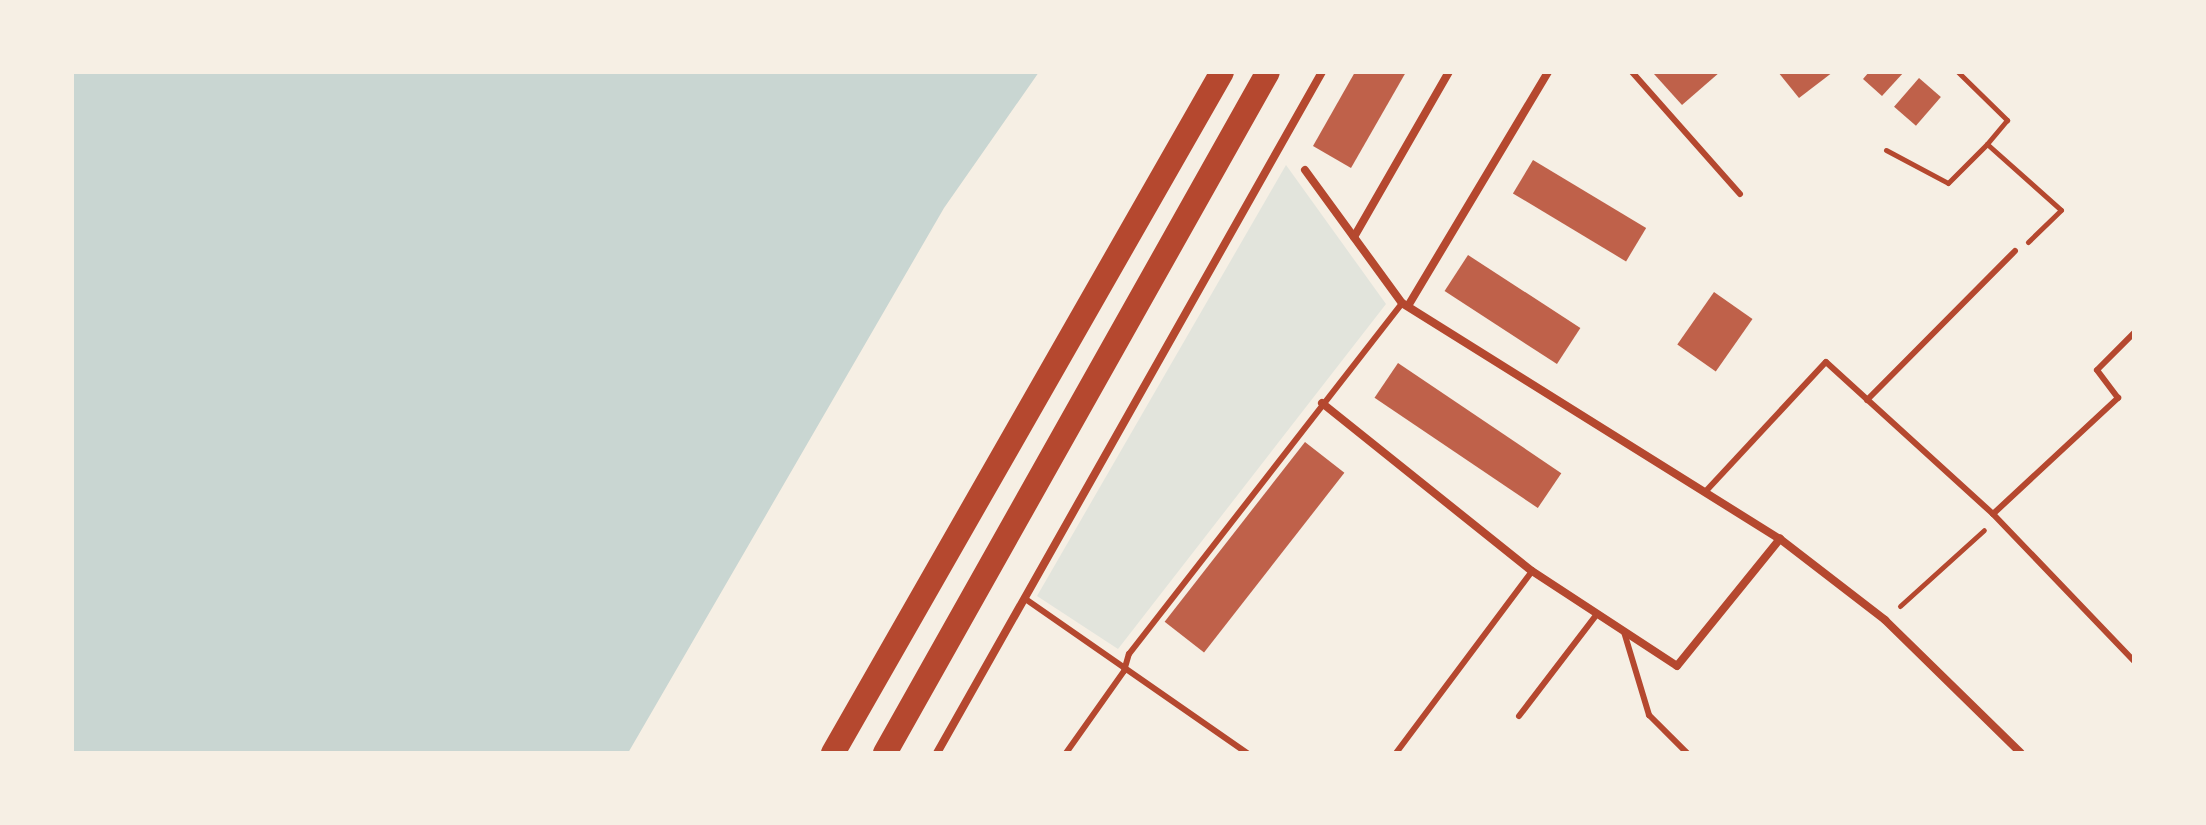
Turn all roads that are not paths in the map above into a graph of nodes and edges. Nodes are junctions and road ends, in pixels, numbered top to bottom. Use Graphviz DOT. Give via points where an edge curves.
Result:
graph roads {
  1 [pos="1222,72"];
  2 [pos="1268,72"];
  3 [pos="1322,72"];
  4 [pos="1449,72"];
  5 [pos="1548,72"];
  6 [pos="1632,72"];
  7 [pos="1305,170"];
  8 [pos="1740,194"];
  9 [pos="1354,237"];
  10 [pos="2015,251"];
  11 [pos="1405,304"];
  12 [pos="2134,333"];
  13 [pos="1867,400"];
  14 [pos="1322,403"];
  15 [pos="1706,491"];
  16 [pos="1995,516"];
  17 [pos="1780,539"];
  18 [pos="1532,571"];
  19 [pos="1024,598"];
  20 [pos="1597,614"];
  21 [pos="1624,632"];
  22 [pos="2134,661"];
  23 [pos="1124,671"];
  24 [pos="1519,716"];
  25 [pos="833,753"];
  26 [pos="885,753"];
  27 [pos="937,753"];
  28 [pos="1066,753"];
  29 [pos="1247,753"];
  30 [pos="1396,753"];
  31 [pos="1687,753"];
  32 [pos="2021,753"];
  1 -- 25 [label="highway"];
  2 -- 26 [label="highway"];
  3 -- 19 [label="street"];
  4 -- 9 [label="street"];
  5 -- 11 [label="street"];
  6 -- 8 [label="lane"];
  7 -- 9 [label="street"];
  9 -- 11 [label="street"];
  10 -- 13 [label="lane"];
  11 -- 14 [label="lane"];
  11 -- 15 [label="street"];
  12 -- 16 [label="lane" via="2097,370 2118,398"];
  13 -- 15 [label="lane" via="1826,362"];
  13 -- 16 [label="lane"];
  14 -- 18 [label="street"];
  14 -- 23 [label="lane" via="1129,654"];
  15 -- 17 [label="street"];
  16 -- 22 [label="lane"];
  17 -- 21 [label="street" via="1677,666"];
  17 -- 32 [label="street" via="1885,620"];
  18 -- 20 [label="street"];
  18 -- 30 [label="lane"];
  19 -- 23 [label="lane" via="1116,660"];
  19 -- 27 [label="street"];
  20 -- 21 [label="street"];
  20 -- 24 [label="lane"];
  21 -- 31 [label="lane" via="1649,715"];
  23 -- 28 [label="lane"];
  23 -- 29 [label="lane"];
}
